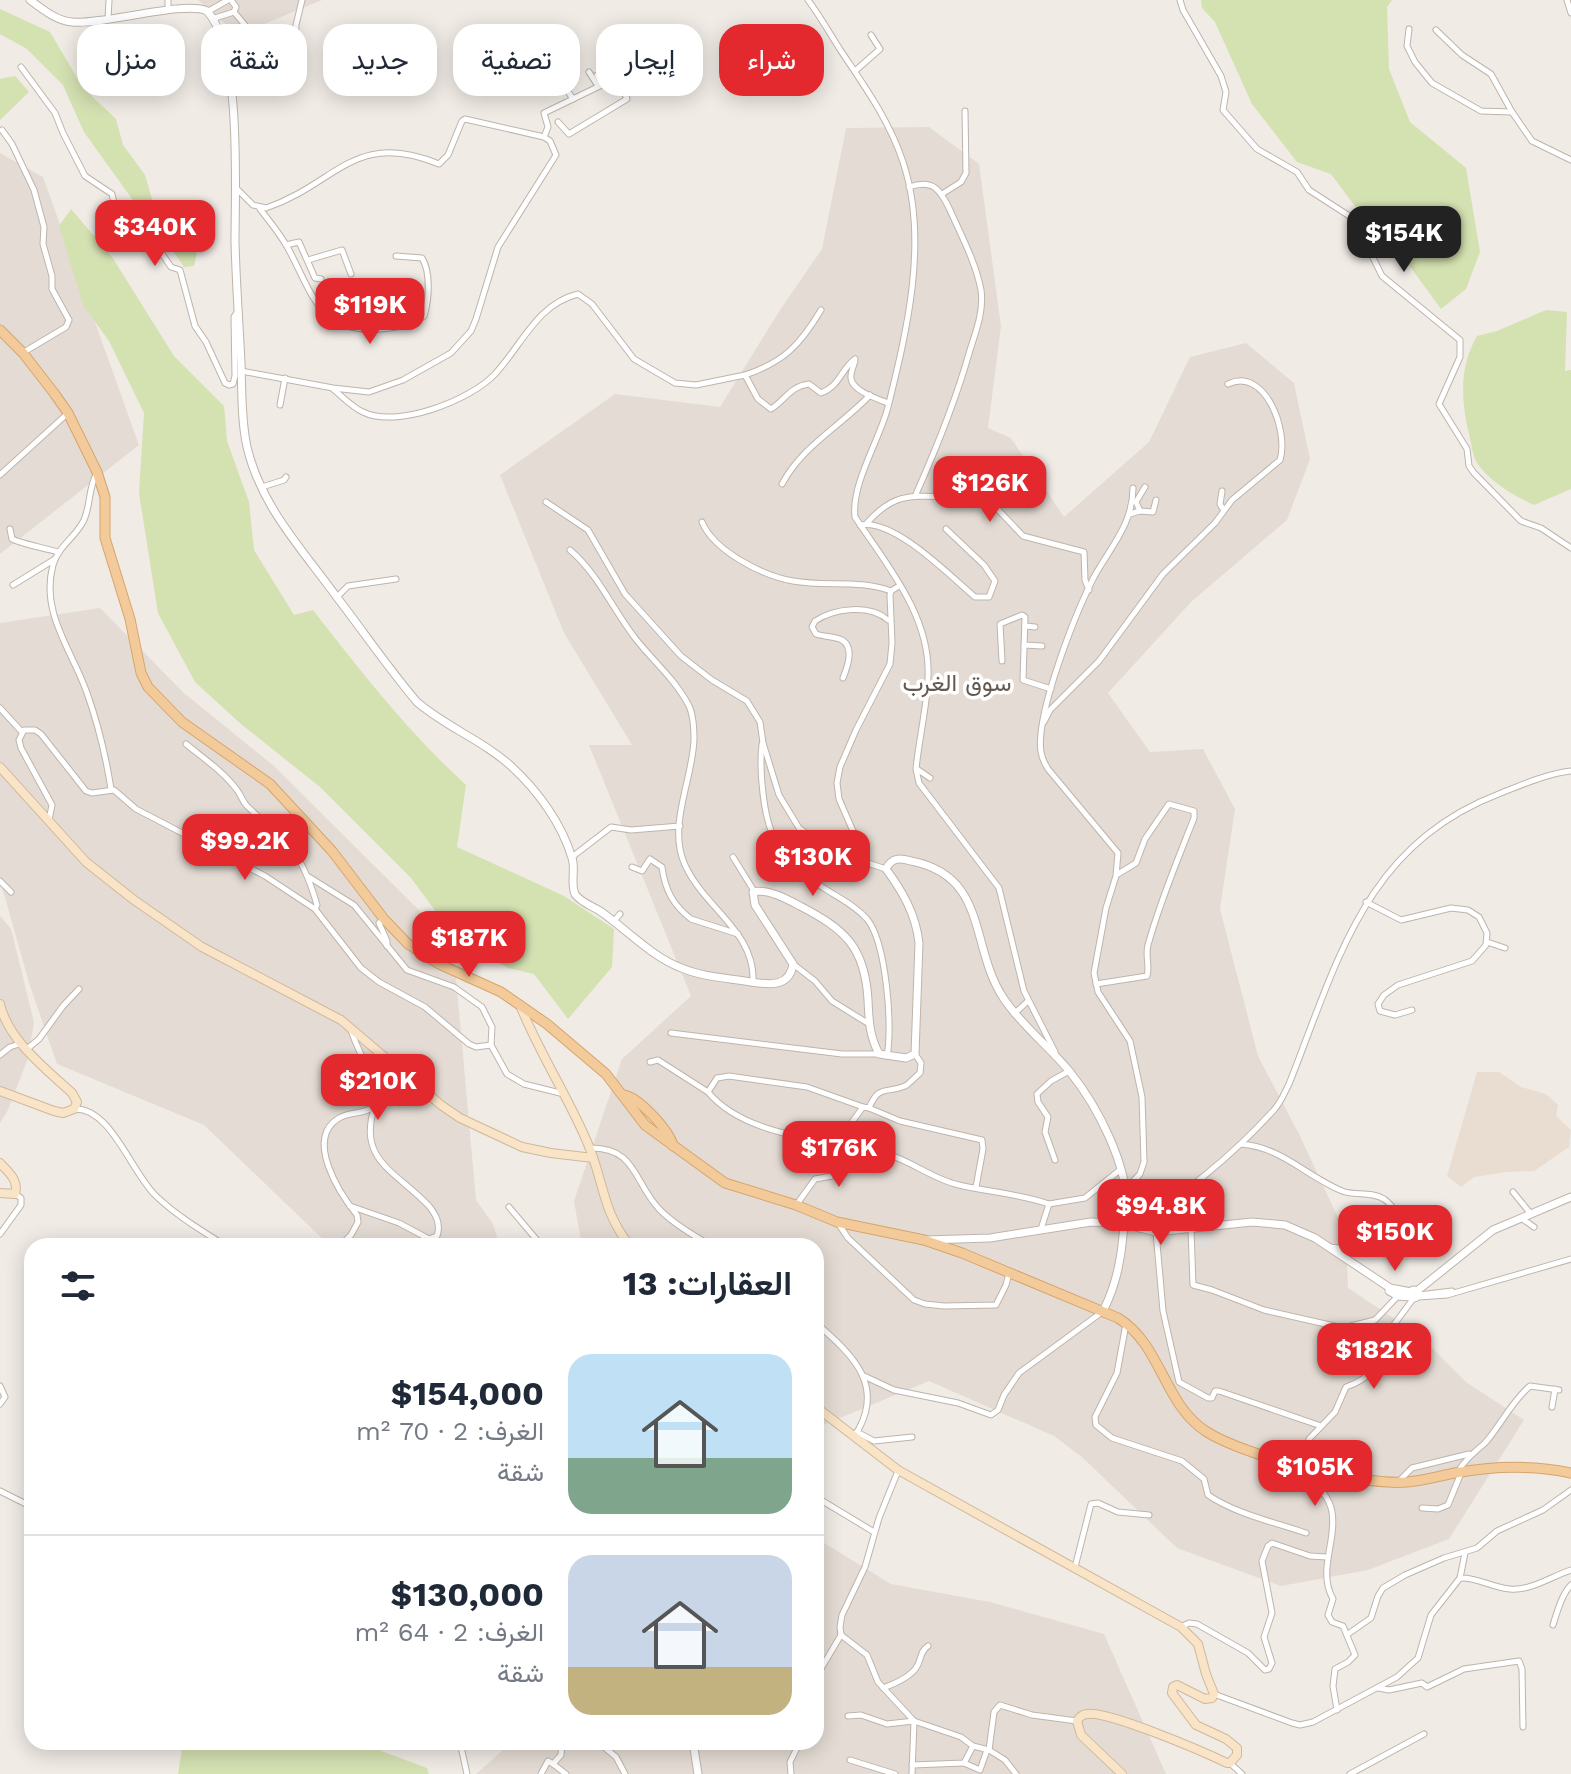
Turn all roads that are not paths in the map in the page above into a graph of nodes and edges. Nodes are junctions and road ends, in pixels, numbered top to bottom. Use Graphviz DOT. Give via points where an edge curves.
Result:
graph roads {
  1 [pos="30,0"];
  2 [pos="109,0"];
  3 [pos="229,0"];
  4 [pos="302,0"];
  5 [pos="808,0"];
  6 [pos="1180,0"];
  7 [pos="1567,0"];
  8 [pos="168,2"];
  9 [pos="234,12"];
  10 [pos="1571,13"];
  11 [pos="210,15"];
  12 [pos="108,20"];
  13 [pos="1409,29"];
  14 [pos="1436,30"];
  15 [pos="871,35"];
  16 [pos="21,67"];
  17 [pos="855,71"];
  18 [pos="589,72"];
  19 [pos="596,80"];
  20 [pos="596,87"];
  21 [pos="571,96"];
  22 [pos="626,96"];
  23 [pos="573,99"];
  24 [pos="965,111"];
  25 [pos="1512,112"];
  26 [pos="558,122"];
  27 [pos="2,130"];
  28 [pos="544,137"];
  29 [pos="1571,160"];
  30 [pos="909,187"];
  31 [pos="236,188"];
  32 [pos="942,194"];
  33 [pos="260,208"];
  34 [pos="286,245"];
  35 [pos="396,256"];
  36 [pos="308,260"];
  37 [pos="351,274"];
  38 [pos="321,279"];
  39 [pos="821,310"];
  40 [pos="238,311"];
  41 [pos="0,330"];
  42 [pos="23,353"];
  43 [pos="241,371"];
  44 [pos="745,375"];
  45 [pos="285,378"];
  46 [pos="1228,384"];
  47 [pos="333,388"];
  48 [pos="870,395"];
  49 [pos="889,404"];
  50 [pos="280,405"];
  51 [pos="68,413"];
  52 [pos="97,472"];
  53 [pos="0,475"];
  54 [pos="286,477"];
  55 [pos="782,484"];
  56 [pos="1145,487"];
  57 [pos="261,488"];
  58 [pos="1133,488"];
  59 [pos="1222,491"];
  60 [pos="916,494"];
  61 [pos="1156,500"];
  62 [pos="546,502"];
  63 [pos="1223,509"];
  64 [pos="1140,511"];
  65 [pos="1130,514"];
  66 [pos="702,522"];
  67 [pos="867,523"];
  68 [pos="860,525"];
  69 [pos="10,529"];
  70 [pos="946,529"];
  71 [pos="1571,548"];
  72 [pos="570,550"];
  73 [pos="58,552"];
  74 [pos="55,559"];
  75 [pos="396,579"];
  76 [pos="13,585"];
  77 [pos="899,586"];
  78 [pos="1089,590"];
  79 [pos="891,591"];
  80 [pos="337,597"];
  81 [pos="890,622"];
  82 [pos="1025,626"];
  83 [pos="1035,627"];
  84 [pos="1024,645"];
  85 [pos="1042,646"];
  86 [pos="1002,661"];
  87 [pos="843,678"];
  88 [pos="1051,689"];
  89 [pos="0,708"];
  90 [pos="1042,725"];
  91 [pos="22,732"];
  92 [pos="763,743"];
  93 [pos="186,744"];
  94 [pos="0,767"];
  95 [pos="916,769"];
  96 [pos="1571,771"];
  97 [pos="930,778"];
  98 [pos="111,789"];
  99 [pos="49,821"];
  100 [pos="680,826"];
  101 [pos="572,857"];
  102 [pos="733,857"];
  103 [pos="866,861"];
  104 [pos="632,867"];
  105 [pos="886,869"];
  106 [pos="1116,876"];
  107 [pos="309,877"];
  108 [pos="0,881"];
  109 [pos="754,891"];
  110 [pos="11,892"];
  111 [pos="1366,902"];
  112 [pos="315,909"];
  113 [pos="384,919"];
  114 [pos="738,934"];
  115 [pos="1487,942"];
  116 [pos="387,947"];
  117 [pos="1505,948"];
  118 [pos="793,964"];
  119 [pos="753,983"];
  120 [pos="1096,984"];
  121 [pos="79,989"];
  122 [pos="1028,1001"];
  123 [pos="0,1004"];
  124 [pos="519,1004"];
  125 [pos="1412,1010"];
  126 [pos="1014,1014"];
  127 [pos="869,1024"];
  128 [pos="351,1028"];
  129 [pos="671,1033"];
  130 [pos="491,1045"];
  131 [pos="24,1046"];
  132 [pos="915,1054"];
  133 [pos="0,1055"];
  134 [pos="883,1055"];
  135 [pos="1059,1060"];
  136 [pos="650,1062"];
  137 [pos="1069,1071"];
  138 [pos="0,1091"];
  139 [pos="708,1092"];
  140 [pos="564,1094"];
  141 [pos="375,1106"];
  142 [pos="866,1108"];
  143 [pos="74,1109"];
  144 [pos="1240,1143"];
  145 [pos="844,1146"];
  146 [pos="589,1148"];
  147 [pos="593,1158"];
  148 [pos="1055,1160"];
  149 [pos="0,1163"];
  150 [pos="1121,1169"];
  151 [pos="976,1187"];
  152 [pos="1126,1189"];
  153 [pos="1513,1192"];
  154 [pos="0,1193"];
  155 [pos="15,1194"];
  156 [pos="1571,1197"];
  157 [pos="1049,1204"];
  158 [pos="796,1205"];
  159 [pos="349,1206"];
  160 [pos="509,1207"];
  161 [pos="1532,1215"];
  162 [pos="1521,1218"];
  163 [pos="837,1222"];
  164 [pos="1125,1222"];
  165 [pos="1403,1223"];
  166 [pos="1200,1226"];
  167 [pos="1534,1227"];
  168 [pos="1041,1229"];
  169 [pos="1191,1229"];
  170 [pos="1156,1232"];
  171 [pos="0,1234"];
  172 [pos="215,1238"];
  173 [pos="348,1238"];
  174 [pos="427,1238"];
  175 [pos="432,1238"];
  176 [pos="535,1238"];
  177 [pos="625,1238"];
  178 [pos="697,1238"];
  179 [pos="924,1240"];
  180 [pos="1330,1247"];
  181 [pos="1402,1248"];
  182 [pos="1571,1259"];
  183 [pos="1009,1272"];
  184 [pos="1369,1275"];
  185 [pos="1415,1295"];
  186 [pos="1398,1296"];
  187 [pos="1103,1311"];
  188 [pos="1127,1323"];
  189 [pos="824,1330"];
  190 [pos="864,1376"];
  191 [pos="0,1386"];
  192 [pos="0,1404"];
  193 [pos="1552,1407"];
  194 [pos="824,1412"];
  195 [pos="1321,1426"];
  196 [pos="856,1434"];
  197 [pos="912,1437"];
  198 [pos="1472,1453"];
  199 [pos="1305,1467"];
  200 [pos="898,1470"];
  201 [pos="1459,1472"];
  202 [pos="1571,1473"];
  203 [pos="1398,1482"];
  204 [pos="1571,1490"];
  205 [pos="0,1491"];
  206 [pos="824,1502"];
  207 [pos="24,1503"];
  208 [pos="1422,1508"];
  209 [pos="1149,1515"];
  210 [pos="874,1532"];
  211 [pos="1306,1533"];
  212 [pos="1465,1552"];
  213 [pos="1327,1557"];
  214 [pos="1075,1567"];
  215 [pos="1571,1570"];
  216 [pos="1460,1578"];
  217 [pos="1571,1585"];
  218 [pos="1568,1601"];
  219 [pos="1553,1625"];
  220 [pos="1181,1627"];
  221 [pos="1348,1634"];
  222 [pos="841,1635"];
  223 [pos="928,1646"];
  224 [pos="824,1664"];
  225 [pos="883,1688"];
  226 [pos="1378,1688"];
  227 [pos="1214,1694"];
  228 [pos="1337,1710"];
  229 [pos="848,1716"];
  230 [pos="914,1721"];
  231 [pos="1077,1721"];
  232 [pos="1523,1727"];
  233 [pos="1424,1734"];
  234 [pos="973,1746"];
  235 [pos="462,1750"];
  236 [pos="561,1750"];
  237 [pos="608,1750"];
  238 [pos="694,1750"];
  239 [pos="796,1750"];
  240 [pos="988,1750"];
  241 [pos="850,1760"];
  242 [pos="964,1763"];
  243 [pos="1230,1763"];
  244 [pos="553,1764"];
  245 [pos="912,1765"];
  246 [pos="467,1774"];
  247 [pos="541,1774"];
  248 [pos="566,1774"];
  249 [pos="625,1774"];
  250 [pos="698,1774"];
  251 [pos="791,1774"];
  252 [pos="895,1774"];
  253 [pos="912,1774"];
  254 [pos="1016,1774"];
  255 [pos="1122,1774"];
  256 [pos="1242,1774"];
  257 [pos="1350,1774"];
  1 -- 12 [label="street" via="69,22"];
  2 -- 12 [label="street"];
  3 -- 9 [label="street"];
  3 -- 11 [label="street"];
  4 -- 9 [label="street" via="295,55 272,68"];
  5 -- 17 [label="street"];
  6 -- 71 [label="street" via="1221,76 1226,92 1223,110 1257,149 1297,172 1309,190 1354,219 1382,276 1460,340 1460,357 1439,404 1467,449 1469,466 1521,521"];
  7 -- 10 [label="street"];
  8 -- 11 [label="street" via="199,5"];
  8 -- 12 [label="street"];
  9 -- 11 [label="street"];
  11 -- 31 [label="street" via="222,42 230,87"];
  13 -- 25 [label="street" via="1407,46 1432,83 1481,111"];
  14 -- 25 [label="street" via="1491,74"];
  15 -- 17 [label="street" via="880,49"];
  16 -- 40 [label="street" via="55,113 85,176 112,194 124,229 156,245 171,267 180,270 195,326 229,385 235,376"];
  17 -- 30 [label="street" via="889,125"];
  18 -- 19 [label="street"];
  20 -- 23 [label="street"];
  21 -- 23 [label="street"];
  22 -- 26 [label="street" via="569,134"];
  23 -- 28 [label="street" via="544,113"];
  24 -- 32 [label="street" via="966,173"];
  25 -- 29 [label="street" via="1532,141"];
  27 -- 42 [label="street" via="34,190 52,289 69,320"];
  28 -- 33 [label="street" via="465,119 439,164 409,153 380,152"];
  28 -- 47 [label="street" via="553,146 554,161 498,247 480,310 459,347 375,390"];
  30 -- 32 [label="street" via="929,184"];
  30 -- 49 [label="street" via="913,288"];
  31 -- 33 [label="street"];
  31 -- 40 [label="street"];
  32 -- 60 [label="street" via="975,270 982,307 957,395"];
  33 -- 34 [label="street"];
  34 -- 35 [label="street" via="325,314 371,331 412,324 426,312 425,262"];
  34 -- 36 [label="street" via="299,242"];
  36 -- 37 [label="street" via="342,250"];
  36 -- 38 [label="street" via="315,278"];
  39 -- 44 [label="street" via="791,352"];
  40 -- 43 [label="street"];
  41 -- 42 [label="main road"];
  42 -- 51 [label="main road"];
  43 -- 45 [label="street"];
  43 -- 57 [label="street" via="246,438"];
  44 -- 47 [label="street" via="696,385 675,383 634,359 592,304 578,294 542,314 488,382 473,393 416,413 380,417 364,413"];
  44 -- 48 [label="street" via="758,399 771,409 802,384 821,393 829,390 855,359 852,382"];
  45 -- 47 [label="street"];
  45 -- 50 [label="street"];
  46 -- 90 [label="street" via="1248,381 1270,401 1282,436 1280,460 1232,500 1163,574 1099,661 1050,710"];
  48 -- 49 [label="street"];
  48 -- 55 [label="street" via="801,455"];
  49 -- 68 [label="street" via="854,510"];
  51 -- 52 [label="main road"];
  51 -- 53 [label="street"];
  52 -- 73 [label="street" via="83,523"];
  52 -- 113 [label="main road" via="105,497 107,547 148,687 182,722 270,784 332,851"];
  54 -- 57 [label="street"];
  56 -- 64 [label="street" via="1136,502"];
  57 -- 80 [label="street" via="281,524"];
  58 -- 65 [label="street"];
  59 -- 63 [label="street"];
  60 -- 67 [label="street" via="887,503"];
  60 -- 78 [label="street" via="987,497 1023,536 1084,552"];
  61 -- 64 [label="street" via="1153,512"];
  62 -- 92 [label="street" via="588,530 625,594 681,656 747,701 760,722"];
  64 -- 65 [label="street"];
  65 -- 78 [label="street"];
  66 -- 79 [label="street" via="713,541 736,557 783,578"];
  67 -- 68 [label="street"];
  67 -- 70 [label="street" via="903,538 975,597 989,597 995,585 992,575"];
  68 -- 77 [label="street"];
  69 -- 73 [label="street" via="18,542"];
  72 -- 100 [label="street" via="588,566 633,636 691,710 694,737"];
  73 -- 74 [label="street"];
  74 -- 76 [label="street"];
  74 -- 98 [label="street" via="53,618 87,693"];
  75 -- 80 [label="street" via="348,586"];
  77 -- 79 [label="street"];
  77 -- 95 [label="street" via="920,627 928,674"];
  78 -- 88 [label="street"];
  79 -- 81 [label="street"];
  80 -- 101 [label="street" via="417,702 513,767 556,820"];
  81 -- 87 [label="street" via="879,613 856,610 815,621 816,634 847,645"];
  81 -- 103 [label="street" via="890,664 856,730 837,783"];
  82 -- 83 [label="street"];
  82 -- 84 [label="street"];
  82 -- 86 [label="street" via="1022,615 1000,624"];
  84 -- 85 [label="street"];
  84 -- 88 [label="street" via="1023,680"];
  88 -- 90 [label="street"];
  89 -- 91 [label="street"];
  90 -- 106 [label="street" via="1044,762 1117,849"];
  91 -- 98 [label="street" via="41,734 86,791"];
  91 -- 99 [label="street" via="21,748 52,805"];
  92 -- 103 [label="street" via="779,795 799,828 831,851"];
  92 -- 134 [label="street" via="763,783 775,838 800,869 855,908 875,932 889,1013"];
  93 -- 107 [label="street" via="286,841"];
  94 -- 99 [label="main road"];
  95 -- 97 [label="street"];
  95 -- 122 [label="street" via="924,792 999,888"];
  96 -- 111 [label="street" via="1549,774 1477,802 1434,828 1398,861"];
  98 -- 112 [label="street" via="136,809 265,876"];
  99 -- 128 [label="main road" via="86,862 176,930"];
  100 -- 101 [label="street" via="611,827"];
  100 -- 114 [label="street" via="685,864 697,887"];
  101 -- 119 [label="street" via="576,896 617,917 663,959 681,969"];
  102 -- 109 [label="street"];
  103 -- 105 [label="street"];
  104 -- 114 [label="street" via="642,871 650,859 662,867 668,894 685,914"];
  105 -- 126 [label="street" via="897,858 934,867 956,882 974,916 994,981"];
  105 -- 132 [label="street" via="917,926"];
  106 -- 120 [label="street" via="1100,937"];
  106 -- 120 [label="street" via="1136,863 1169,804 1194,811 1147,950 1149,973"];
  107 -- 112 [label="street"];
  107 -- 116 [label="street" via="354,905"];
  108 -- 110 [label="street"];
  109 -- 118 [label="street" via="755,905"];
  109 -- 127 [label="street" via="791,901 844,933 866,975"];
  111 -- 115 [label="street" via="1401,920 1451,908 1468,910 1482,921"];
  111 -- 144 [label="street" via="1289,1084 1275,1110"];
  112 -- 130 [label="street" via="366,973 425,1007 469,1044"];
  113 -- 116 [label="street" via="379,923"];
  113 -- 124 [label="main road" via="422,955"];
  114 -- 119 [label="street" via="752,959"];
  115 -- 117 [label="street"];
  115 -- 125 [label="street" via="1472,961 1398,985 1379,1000 1380,1011 1388,1015"];
  116 -- 130 [label="street" via="410,973 476,1001 492,1027"];
  118 -- 119 [label="street" via="785,981"];
  118 -- 127 [label="street" via="832,1001"];
  120 -- 152 [label="street" via="1130,1041 1142,1097 1144,1162"];
  121 -- 131 [label="street" via="39,1039"];
  122 -- 126 [label="street"];
  122 -- 135 [label="street"];
  123 -- 131 [label="main road"];
  124 -- 140 [label="main road"];
  124 -- 158 [label="main road" via="581,1052 623,1095 635,1098 673,1146 725,1183"];
  126 -- 135 [label="street"];
  127 -- 134 [label="street" via="870,1036"];
  128 -- 141 [label="street" via="369,1070"];
  128 -- 147 [label="main road" via="460,1118 536,1151"];
  129 -- 134 [label="street"];
  130 -- 140 [label="street" via="514,1080"];
  131 -- 133 [label="street"];
  131 -- 143 [label="main road" via="76,1097"];
  132 -- 134 [label="street"];
  132 -- 142 [label="street" via="920,1073 902,1087 878,1093"];
  135 -- 137 [label="street"];
  136 -- 139 [label="street" via="658,1060"];
  137 -- 148 [label="street" via="1037,1094 1048,1117 1045,1132"];
  137 -- 150 [label="street"];
  138 -- 143 [label="main road" via="54,1111"];
  139 -- 142 [label="street" via="717,1078 729,1076 807,1087"];
  139 -- 145 [label="street" via="726,1108 782,1134"];
  140 -- 146 [label="main road"];
  141 -- 159 [label="street" via="337,1120 327,1136 331,1177"];
  141 -- 175 [label="street" via="368,1128 373,1153 436,1215 439,1231"];
  142 -- 145 [label="street" via="852,1122"];
  142 -- 151 [label="street" via="982,1140"];
  143 -- 172 [label="street" via="103,1119 156,1196"];
  144 -- 164 [label="street" via="1162,1205"];
  144 -- 165 [label="street" via="1275,1151 1346,1192 1380,1197"];
  145 -- 151 [label="street" via="882,1152 957,1185"];
  145 -- 158 [label="street" via="832,1176 815,1179"];
  146 -- 147 [label="main road"];
  146 -- 178 [label="street" via="615,1150 625,1157 648,1196"];
  147 -- 177 [label="main road" via="609,1213"];
  149 -- 155 [label="main road" via="16,1182"];
  150 -- 152 [label="street"];
  150 -- 157 [label="street" via="1085,1198"];
  151 -- 157 [label="street"];
  152 -- 164 [label="street"];
  153 -- 161 [label="street"];
  154 -- 155 [label="main road"];
  155 -- 171 [label="street" via="21,1205"];
  156 -- 161 [label="street"];
  157 -- 168 [label="street"];
  158 -- 163 [label="main road"];
  159 -- 173 [label="street" via="358,1222"];
  159 -- 174 [label="street"];
  160 -- 176 [label="street"];
  161 -- 162 [label="street"];
  162 -- 167 [label="street"];
  162 -- 185 [label="street" via="1493,1230"];
  163 -- 179 [label="main road"];
  163 -- 183 [label="street" via="906,1294 925,1304 996,1305"];
  164 -- 166 [label="street"];
  164 -- 168 [label="street"];
  164 -- 170 [label="street"];
  164 -- 187 [label="street" via="1119,1267"];
  166 -- 169 [label="street"];
  166 -- 180 [label="street" via="1275,1223"];
  168 -- 179 [label="street" via="990,1238"];
  169 -- 170 [label="street"];
  169 -- 186 [label="street" via="1194,1287 1261,1309 1346,1328 1375,1320"];
  170 -- 195 [label="street" via="1163,1311 1182,1386 1208,1398 1219,1391"];
  179 -- 183 [label="main road"];
  180 -- 181 [label="street" via="1374,1254"];
  180 -- 184 [label="street"];
  182 -- 185 [label="street" via="1436,1297"];
  183 -- 187 [label="main road"];
  184 -- 185 [label="street" via="1393,1290"];
  184 -- 186 [label="street"];
  185 -- 186 [label="street"];
  185 -- 195 [label="street" via="1393,1326 1388,1356 1363,1381 1346,1387 1335,1412"];
  187 -- 188 [label="main road"];
  187 -- 190 [label="street" via="1019,1373 991,1415 894,1390"];
  188 -- 199 [label="main road" via="1151,1351 1189,1418 1220,1438"];
  188 -- 211 [label="street" via="1117,1373 1096,1425 1112,1438 1182,1461 1204,1479 1212,1498"];
  189 -- 190 [label="street"];
  190 -- 196 [label="street" via="868,1406"];
  191 -- 192 [label="street" via="5,1397"];
  193 -- 198 [label="street" via="1557,1389 1530,1386"];
  194 -- 196 [label="main road"];
  195 -- 199 [label="street" via="1309,1439"];
  196 -- 197 [label="street" via="874,1441"];
  196 -- 200 [label="main road"];
  198 -- 201 [label="street"];
  198 -- 203 [label="street" via="1412,1468"];
  199 -- 203 [label="main road"];
  199 -- 213 [label="street" via="1332,1511"];
  200 -- 210 [label="street"];
  200 -- 214 [label="main road"];
  201 -- 202 [label="main road" via="1512,1467"];
  201 -- 203 [label="main road"];
  201 -- 208 [label="street" via="1448,1505"];
  204 -- 212 [label="street"];
  205 -- 207 [label="street"];
  206 -- 210 [label="street"];
  209 -- 214 [label="street" via="1091,1504"];
  210 -- 222 [label="street" via="842,1615"];
  212 -- 216 [label="street"];
  212 -- 221 [label="street" via="1383,1588 1371,1618"];
  213 -- 220 [label="street" via="1272,1543 1266,1550 1262,1565 1272,1613 1264,1637 1269,1669 1197,1624"];
  213 -- 221 [label="street" via="1333,1599 1328,1615"];
  214 -- 220 [label="main road"];
  215 -- 216 [label="street" via="1514,1589"];
  216 -- 226 [label="street" via="1431,1615 1418,1658"];
  217 -- 218 [label="street" via="1565,1594"];
  218 -- 219 [label="street"];
  220 -- 227 [label="main road" via="1198,1644"];
  221 -- 228 [label="street" via="1355,1655 1335,1669"];
  222 -- 224 [label="street"];
  222 -- 225 [label="street" via="867,1655"];
  223 -- 225 [label="street" via="916,1668"];
  225 -- 230 [label="street"];
  226 -- 228 [label="street"];
  226 -- 232 [label="street" via="1422,1683 1427,1687 1464,1669 1519,1661"];
  227 -- 228 [label="street" via="1300,1725"];
  227 -- 243 [label="main road" via="1205,1699 1177,1685 1172,1689 1196,1725 1235,1745 1237,1755"];
  229 -- 230 [label="street" via="887,1724"];
  230 -- 234 [label="street"];
  230 -- 245 [label="street"];
  231 -- 240 [label="street" via="1000,1705"];
  231 -- 243 [label="main road" via="1085,1714 1099,1715"];
  231 -- 255 [label="main road" via="1081,1735"];
  233 -- 257 [label="street"];
  234 -- 240 [label="street"];
  234 -- 242 [label="street"];
  235 -- 246 [label="street"];
  236 -- 244 [label="street"];
  237 -- 249 [label="street"];
  238 -- 250 [label="street"];
  239 -- 251 [label="street"];
  240 -- 242 [label="street" via="980,1770"];
  240 -- 254 [label="street"];
  241 -- 252 [label="street"];
  242 -- 245 [label="street"];
  243 -- 256 [label="street"];
  244 -- 247 [label="street" via="548,1761"];
  244 -- 248 [label="street"];
  245 -- 253 [label="street"];
}
